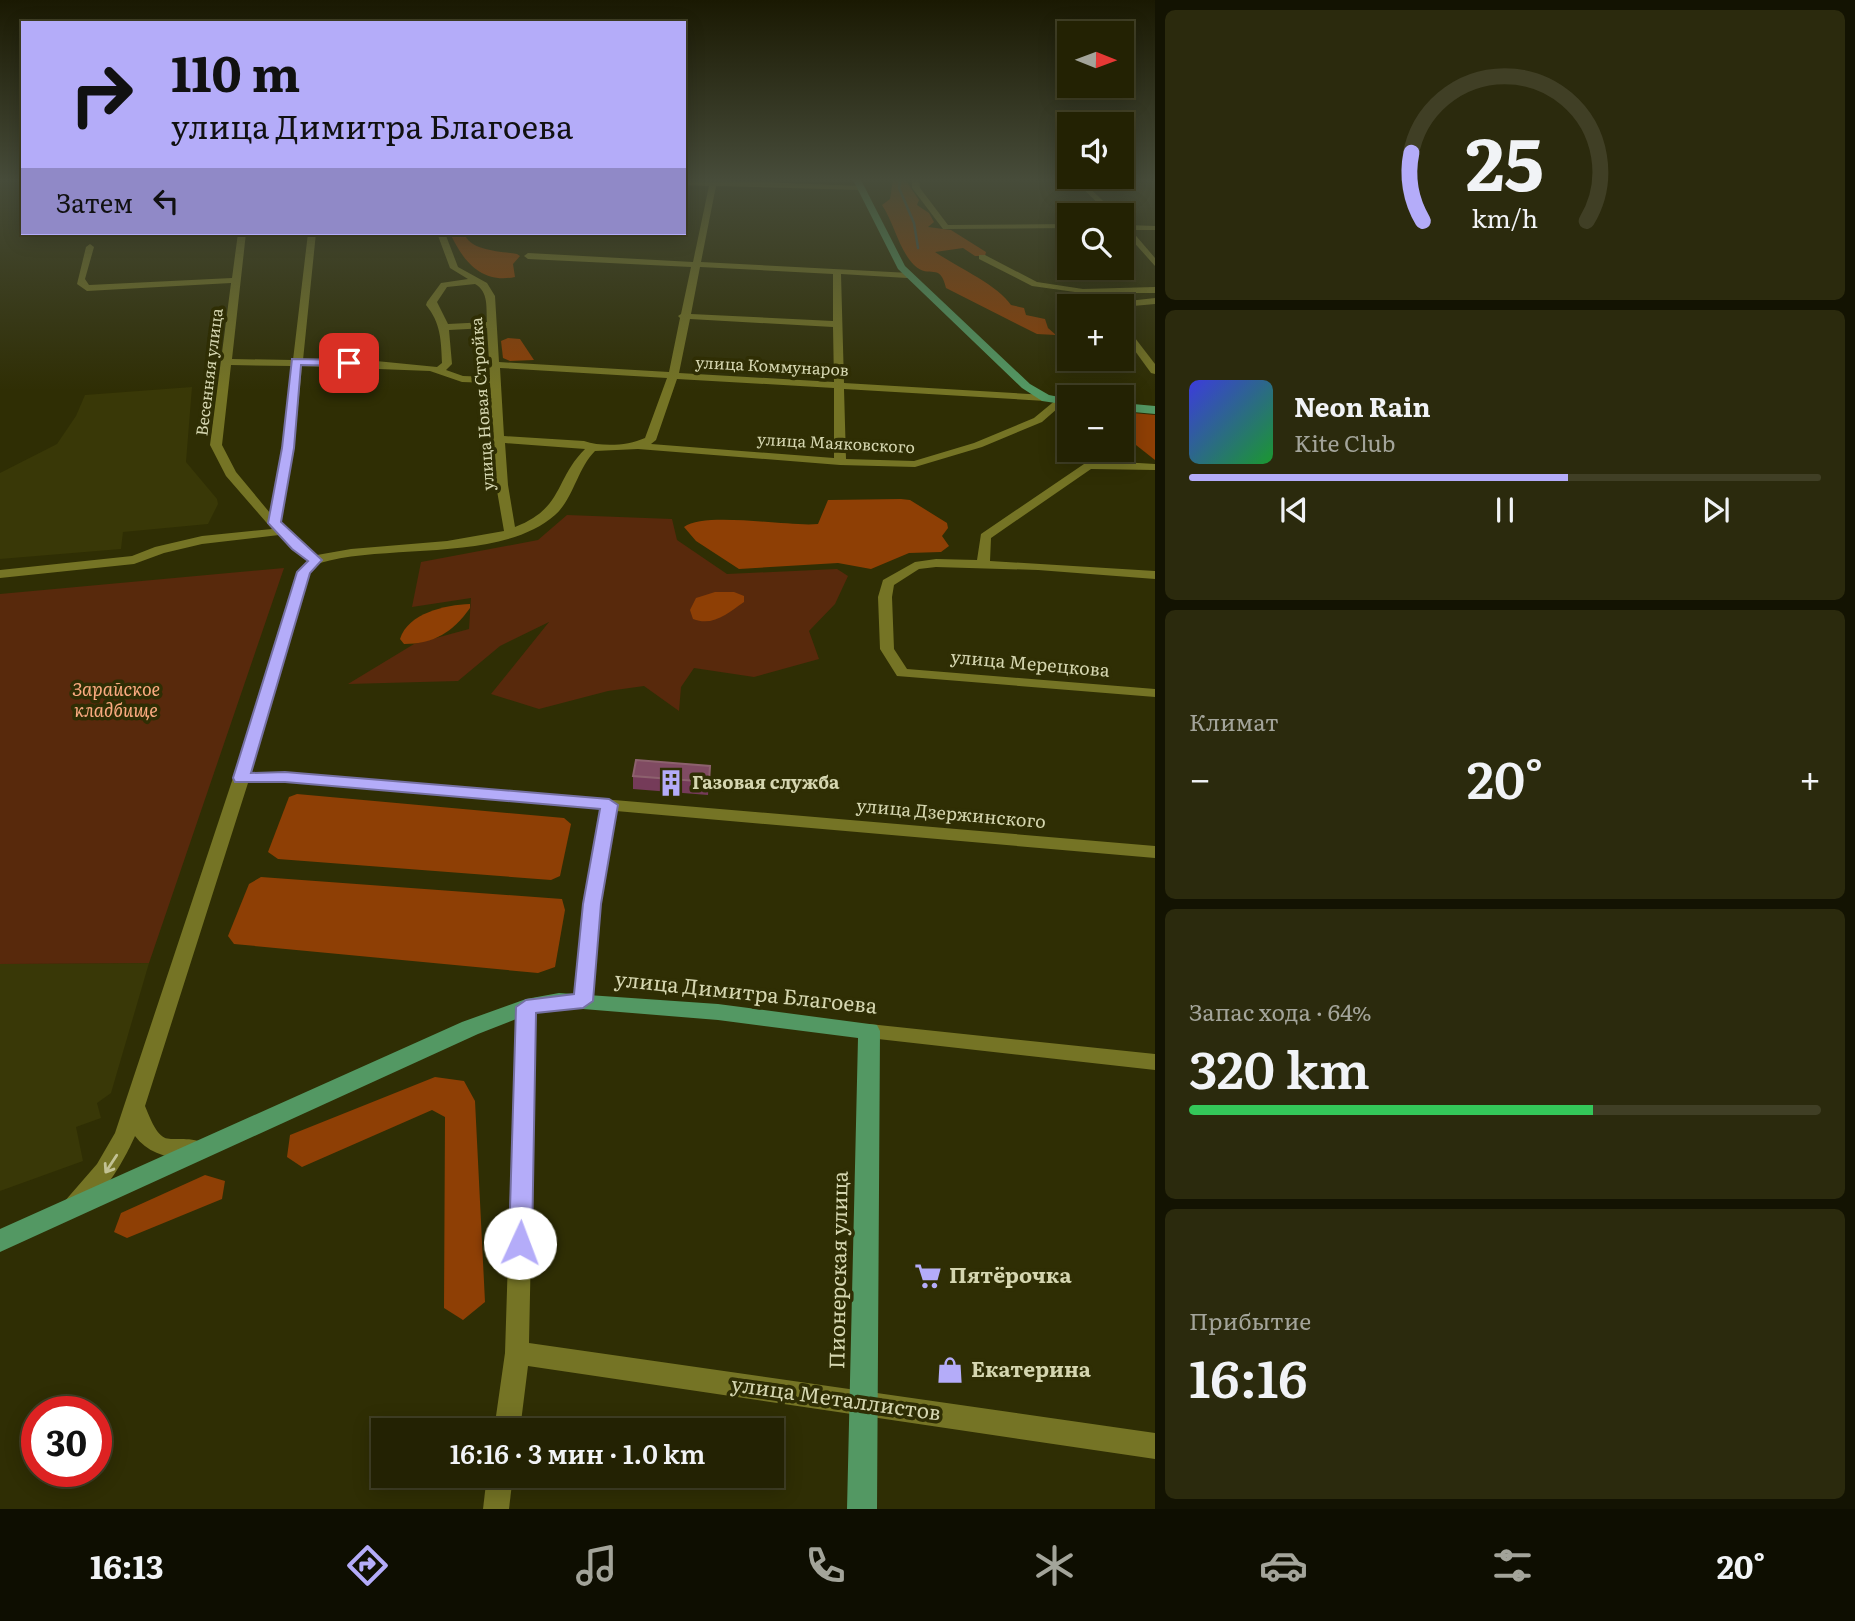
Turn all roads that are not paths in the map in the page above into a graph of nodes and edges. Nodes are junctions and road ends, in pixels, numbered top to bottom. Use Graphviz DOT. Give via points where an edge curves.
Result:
graph roads {
  1 [pos="89,250"];
  2 [pos="240,250"];
  3 [pos="310,250"];
  4 [pos="446,250"];
  5 [pos="697,250"];
  6 [pos="894,250"];
  7 [pos="528,256"];
  8 [pos="982,257"];
  9 [pos="694,265"];
  10 [pos="836,271"];
  11 [pos="907,275"];
  12 [pos="237,280"];
  13 [pos="476,281"];
  14 [pos="1077,290"];
  15 [pos="1155,290"];
  16 [pos="1087,294"];
  17 [pos="1155,302"];
  18 [pos="1134,304"];
  19 [pos="683,316"];
  20 [pos="836,324"];
  21 [pos="492,325"];
  22 [pos="444,327"];
  23 [pos="1134,343"];
  24 [pos="226,362"];
  25 [pos="296,362"];
  26 [pos="496,365"];
  27 [pos="439,370"];
  28 [pos="1155,371"];
  29 [pos="673,376"];
  30 [pos="495,380"];
  31 [pos="841,386"];
  32 [pos="1046,398"];
  33 [pos="1057,400"];
  34 [pos="1057,407"];
  35 [pos="1134,408"];
  36 [pos="1155,410"];
  37 [pos="501,439"];
  38 [pos="643,443"];
  39 [pos="592,448"];
  40 [pos="841,462"];
  41 [pos="1155,467"];
  42 [pos="279,527"];
  43 [pos="510,532"];
  44 [pos="316,560"];
  45 [pos="984,564"];
  46 [pos="0,574"];
  47 [pos="1155,575"];
  48 [pos="1155,694"];
  49 [pos="241,778"];
  50 [pos="609,805"];
  51 [pos="1155,852"];
  52 [pos="583,1001"];
  53 [pos="526,1007"];
  54 [pos="869,1031"];
  55 [pos="1155,1062"];
  56 [pos="136,1106"];
  57 [pos="201,1149"];
  58 [pos="67,1209"];
  59 [pos="0,1241"];
  60 [pos="517,1353"];
  61 [pos="863,1402"];
  62 [pos="509,1418"];
  63 [pos="1155,1446"];
  64 [pos="498,1488"];
  65 [pos="496,1509"];
  66 [pos="862,1509"];
  1 -- 12 [label="street" via="81,284 93,289"];
  2 -- 12 [label="street, Весенняя улица"];
  3 -- 25 [label="street"];
  4 -- 13 [label="street" via="449,261"];
  5 -- 9 [label="street"];
  6 -- 11 [label="main road"];
  7 -- 9 [label="street"];
  8 -- 14 [label="street" via="1035,284"];
  9 -- 10 [label="street"];
  9 -- 19 [label="street"];
  10 -- 11 [label="street"];
  10 -- 20 [label="street"];
  11 -- 32 [label="main road" via="1026,386"];
  12 -- 24 [label="street, Весенняя улица"];
  13 -- 21 [label="street, улица Новая Стройка" via="488,289"];
  13 -- 22 [label="street" via="440,287 431,305 441,314"];
  14 -- 15 [label="street"];
  14 -- 16 [label="street"];
  17 -- 18 [label="street"];
  19 -- 20 [label="street"];
  19 -- 29 [label="street"];
  20 -- 31 [label="street"];
  21 -- 22 [label="street"];
  21 -- 26 [label="street, улица Новая Стройка"];
  22 -- 27 [label="street" via="447,364"];
  23 -- 28 [label="street"];
  24 -- 25 [label="street"];
  24 -- 42 [label="street, Весенняя улица" via="217,452 221,463"];
  25 -- 27 [label="street"];
  25 -- 42 [label="street"];
  26 -- 29 [label="street, улица Коммунаров"];
  26 -- 30 [label="street, улица Новая Стройка"];
  27 -- 30 [label="street" via="462,379"];
  29 -- 31 [label="street, улица Коммунаров"];
  29 -- 38 [label="street"];
  30 -- 37 [label="street, улица Новая Стройка"];
  31 -- 32 [label="street, улица Коммунаров"];
  31 -- 40 [label="street"];
  32 -- 33 [label="main road"];
  34 -- 40 [label="street, улица Маяковского" via="1038,420 934,461 895,465"];
  35 -- 36 [label="main road"];
  37 -- 39 [label="street"];
  37 -- 43 [label="street, улица Новая Стройка"];
  38 -- 39 [label="street, улица Маяковского"];
  38 -- 40 [label="street, улица Маяковского"];
  39 -- 43 [label="street" via="552,511"];
  41 -- 45 [label="street" via="1088,466 985,537"];
  42 -- 44 [label="street, Весенняя улица"];
  42 -- 46 [label="street" via="202,540 134,560"];
  43 -- 44 [label="street"];
  44 -- 49 [label="street" via="304,572"];
  45 -- 47 [label="street"];
  45 -- 48 [label="street, улица Мерецкова" via="915,566 888,583 887,649 902,673"];
  49 -- 50 [label="street, улица Дзержинского" via="285,777"];
  49 -- 56 [label="street"];
  50 -- 51 [label="street, улица Дзержинского"];
  50 -- 52 [label="street" via="592,904"];
  52 -- 53 [label="main road, улица Димитра Благоева"];
  52 -- 54 [label="main road, улица Димитра Благоева"];
  53 -- 57 [label="main road, улица Димитра Благоева"];
  53 -- 60 [label="street"];
  54 -- 55 [label="street, улица Димитра Благоева"];
  54 -- 61 [label="main road, Пионерская улица"];
  56 -- 57 [label="street" via="139,1129 151,1142"];
  56 -- 58 [label="street, one-way" via="114,1161"];
  57 -- 58 [label="main road, улица Димитра Благоева"];
  58 -- 59 [label="main road, улица Димитра Благоева"];
  60 -- 61 [label="street, улица Металлистов"];
  60 -- 62 [label="street"];
  61 -- 63 [label="street, улица Металлистов"];
  61 -- 66 [label="main road, Пионерская улица"];
  64 -- 65 [label="street"];
}
